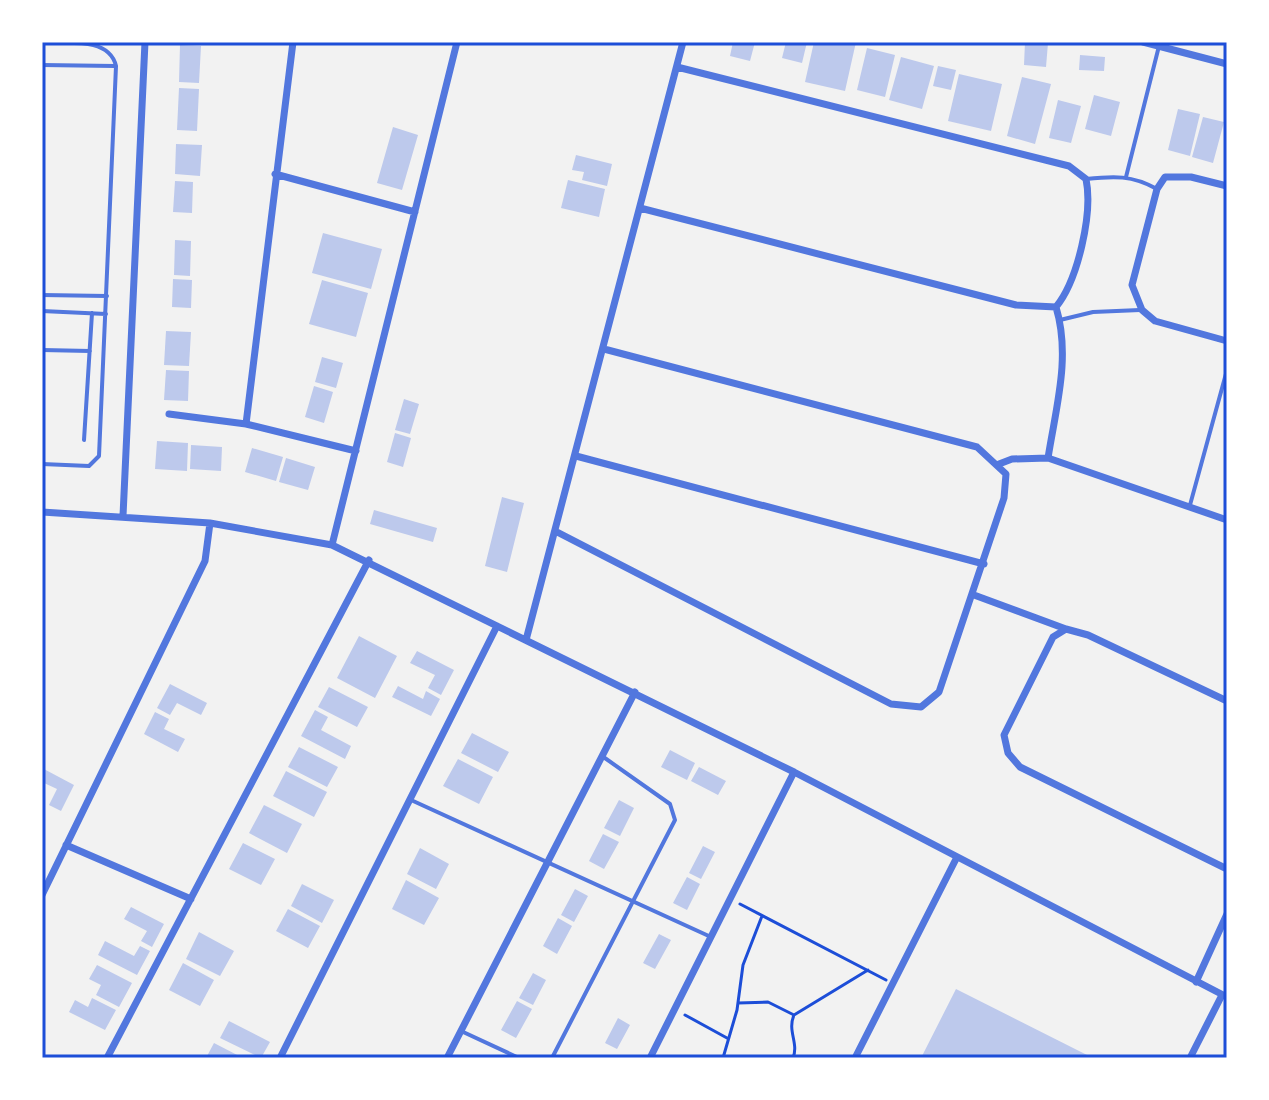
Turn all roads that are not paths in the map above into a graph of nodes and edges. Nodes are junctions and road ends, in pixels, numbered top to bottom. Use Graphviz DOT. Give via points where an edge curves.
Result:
graph roads {
  1 [pos="145,42"];
  2 [pos="293,42"];
  3 [pos="457,42"];
  4 [pos="683,42"];
  5 [pos="1143,42"];
  6 [pos="42,43"];
  7 [pos="1159,46"];
  8 [pos="1227,64"];
  9 [pos="42,65"];
  10 [pos="116,66"];
  11 [pos="677,67"];
  12 [pos="275,174"];
  13 [pos="1126,177"];
  14 [pos="1086,179"];
  15 [pos="1227,186"];
  16 [pos="1157,189"];
  17 [pos="640,208"];
  18 [pos="415,212"];
  19 [pos="42,295"];
  20 [pos="107,296"];
  21 [pos="1056,307"];
  22 [pos="1142,310"];
  23 [pos="42,311"];
  24 [pos="92,313"];
  25 [pos="106,314"];
  26 [pos="1060,320"];
  27 [pos="1227,341"];
  28 [pos="604,349"];
  29 [pos="42,350"];
  30 [pos="90,351"];
  31 [pos="1227,370"];
  32 [pos="169,414"];
  33 [pos="246,424"];
  34 [pos="84,440"];
  35 [pos="356,451"];
  36 [pos="576,456"];
  37 [pos="1048,458"];
  38 [pos="42,464"];
  39 [pos="999,464"];
  40 [pos="1190,505"];
  41 [pos="42,512"];
  42 [pos="123,516"];
  43 [pos="1227,520"];
  44 [pos="210,523"];
  45 [pos="557,532"];
  46 [pos="332,545"];
  47 [pos="369,560"];
  48 [pos="984,564"];
  49 [pos="974,595"];
  50 [pos="497,626"];
  51 [pos="1066,629"];
  52 [pos="526,640"];
  53 [pos="635,692"];
  54 [pos="1227,701"];
  55 [pos="602,756"];
  56 [pos="794,772"];
  57 [pos="411,800"];
  58 [pos="66,845"];
  59 [pos="957,857"];
  60 [pos="548,862"];
  61 [pos="1227,869"];
  62 [pos="42,895"];
  63 [pos="191,899"];
  64 [pos="633,901"];
  65 [pos="1227,914"];
  66 [pos="711,937"];
  67 [pos="1196,982"];
  68 [pos="1225,996"];
  69 [pos="461,1031"];
  70 [pos="107,1058"];
  71 [pos="280,1058"];
  72 [pos="447,1058"];
  73 [pos="519,1058"];
  74 [pos="552,1058"];
  75 [pos="650,1058"];
  76 [pos="855,1058"];
  77 [pos="1190,1058"];
  1 -- 42 [label="street"];
  2 -- 12 [label="street"];
  3 -- 18 [label="street"];
  4 -- 11 [label="street"];
  5 -- 7 [label="street"];
  6 -- 10 [label="lane" via="100,46 111,53"];
  7 -- 8 [label="street"];
  7 -- 13 [label="lane"];
  9 -- 10 [label="lane"];
  10 -- 20 [label="lane"];
  11 -- 14 [label="street" via="1069,166"];
  11 -- 17 [label="street"];
  12 -- 18 [label="street"];
  12 -- 33 [label="street"];
  13 -- 14 [label="lane"];
  13 -- 16 [label="lane"];
  14 -- 21 [label="street" via="1091,200 1069,291"];
  15 -- 16 [label="street" via="1165,177"];
  16 -- 22 [label="street" via="1132,285"];
  17 -- 21 [label="street" via="1016,305"];
  17 -- 28 [label="street"];
  18 -- 35 [label="street"];
  19 -- 20 [label="lane"];
  20 -- 25 [label="lane"];
  21 -- 26 [label="street"];
  22 -- 26 [label="lane"];
  22 -- 27 [label="street" via="1155,321"];
  23 -- 24 [label="lane"];
  24 -- 25 [label="lane"];
  24 -- 30 [label="lane"];
  25 -- 38 [label="lane" via="98,460 89,466"];
  26 -- 37 [label="street" via="1064,360"];
  28 -- 36 [label="street"];
  28 -- 39 [label="street" via="977,447"];
  29 -- 30 [label="lane"];
  30 -- 34 [label="lane"];
  31 -- 40 [label="lane"];
  32 -- 33 [label="street"];
  33 -- 35 [label="street"];
  35 -- 46 [label="street"];
  36 -- 45 [label="street"];
  36 -- 48 [label="street"];
  37 -- 39 [label="street"];
  37 -- 40 [label="street"];
  39 -- 48 [label="street" via="1006,474 1004,498"];
  40 -- 43 [label="street"];
  41 -- 42 [label="street"];
  42 -- 44 [label="street"];
  44 -- 46 [label="street"];
  44 -- 58 [label="street" via="205,561"];
  45 -- 49 [label="street" via="891,704 921,707 939,692"];
  45 -- 52 [label="street"];
  46 -- 47 [label="street"];
  47 -- 50 [label="street"];
  47 -- 63 [label="street"];
  48 -- 49 [label="street"];
  49 -- 51 [label="street"];
  50 -- 52 [label="street"];
  50 -- 57 [label="street"];
  51 -- 54 [label="street"];
  51 -- 61 [label="street" via="1053,637 1004,735 1008,753 1020,767"];
  52 -- 53 [label="street"];
  53 -- 55 [label="street"];
  53 -- 56 [label="street"];
  55 -- 60 [label="street"];
  55 -- 64 [label="lane" via="670,804 675,820"];
  56 -- 59 [label="street"];
  56 -- 66 [label="street"];
  57 -- 60 [label="lane"];
  57 -- 71 [label="street"];
  58 -- 62 [label="street"];
  58 -- 63 [label="street"];
  59 -- 67 [label="street"];
  59 -- 76 [label="street"];
  60 -- 64 [label="lane"];
  60 -- 69 [label="street"];
  63 -- 70 [label="street"];
  64 -- 66 [label="lane"];
  64 -- 74 [label="lane"];
  65 -- 67 [label="street"];
  66 -- 75 [label="street"];
  67 -- 68 [label="street"];
  68 -- 77 [label="street"];
  69 -- 72 [label="street"];
  69 -- 73 [label="lane"];
}
